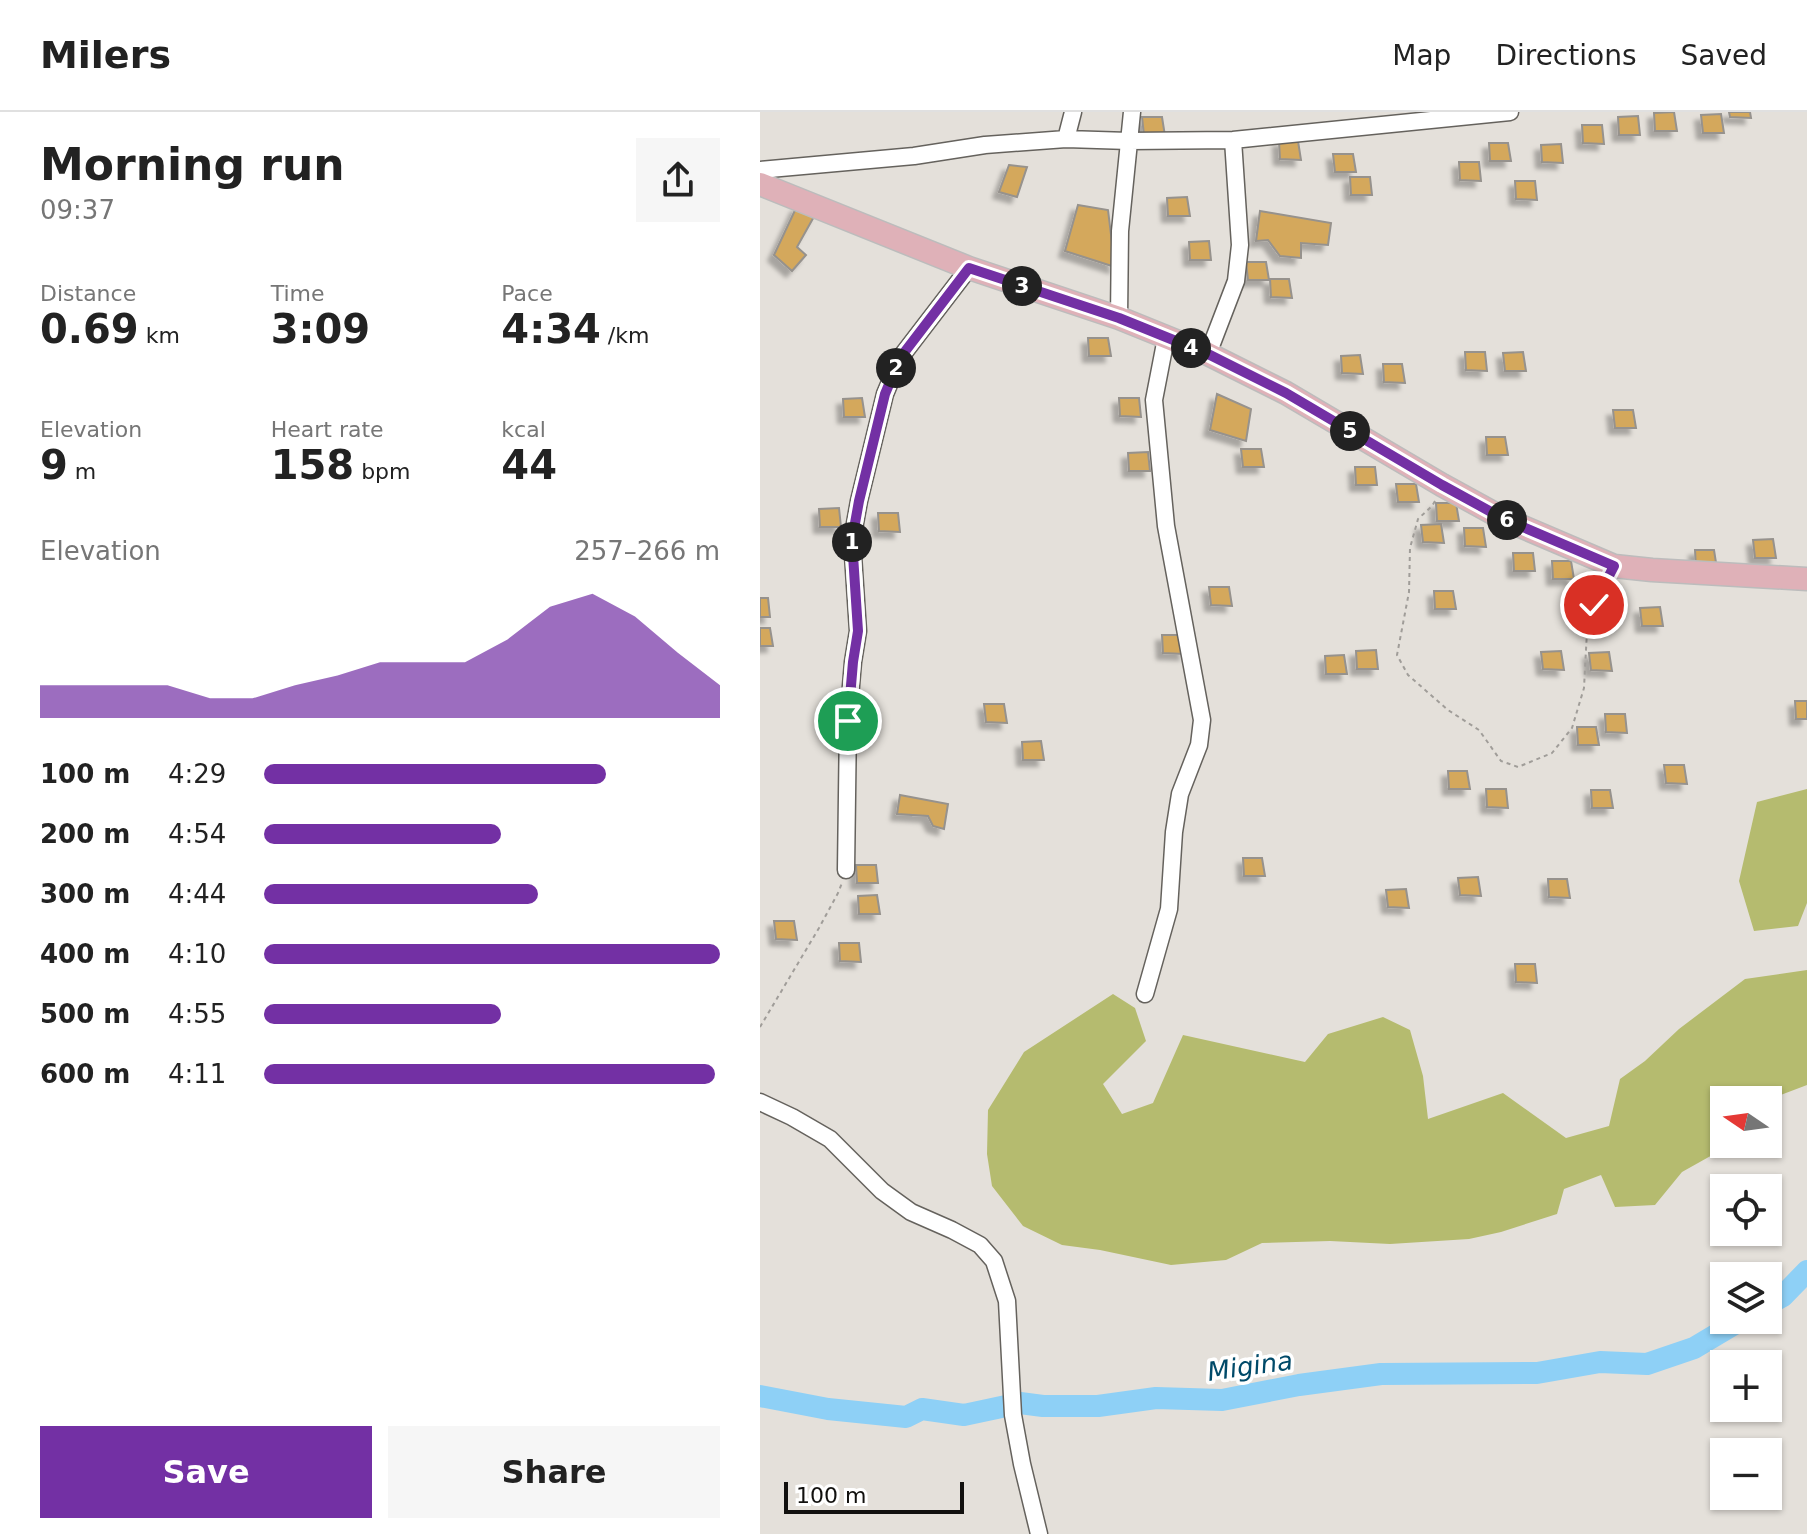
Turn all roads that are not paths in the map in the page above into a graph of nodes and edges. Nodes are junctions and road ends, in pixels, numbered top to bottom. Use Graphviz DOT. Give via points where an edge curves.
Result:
graph roads {
  1 [pos="1073,112"];
  2 [pos="1132,112"];
  3 [pos="1510,112"];
  4 [pos="1066,139"];
  5 [pos="1233,140"];
  6 [pos="1129,141"];
  7 [pos="760,170"];
  8 [pos="760,184"];
  9 [pos="969,268"];
  10 [pos="1119,318"];
  11 [pos="1166,338"];
  12 [pos="1208,354"];
  13 [pos="1807,579"];
  14 [pos="846,870"];
  15 [pos="1145,994"];
  16 [pos="760,1102"];
  17 [pos="1039,1534"];
  1 -- 4 [label="street"];
  2 -- 6 [label="street"];
  3 -- 5 [label="street"];
  4 -- 6 [label="street"];
  4 -- 7 [label="street"];
  5 -- 6 [label="street"];
  5 -- 12 [label="street" via="1238,269"];
  6 -- 10 [label="street"];
  8 -- 9 [label="main road"];
  9 -- 10 [label="main road"];
  9 -- 14 [label="street" via="900,358 885,394 859,501 852,540 858,631 848,721"];
  10 -- 11 [label="main road"];
  11 -- 12 [label="main road"];
  11 -- 15 [label="street" via="1154,400 1164,510 1202,720 1199,745 1180,794 1169,909"];
  12 -- 13 [label="main road" via="1504,519 1614,566"];
  16 -- 17 [label="street" via="830,1139 891,1198 980,1245 994,1261 1007,1301 1013,1415"];
}
